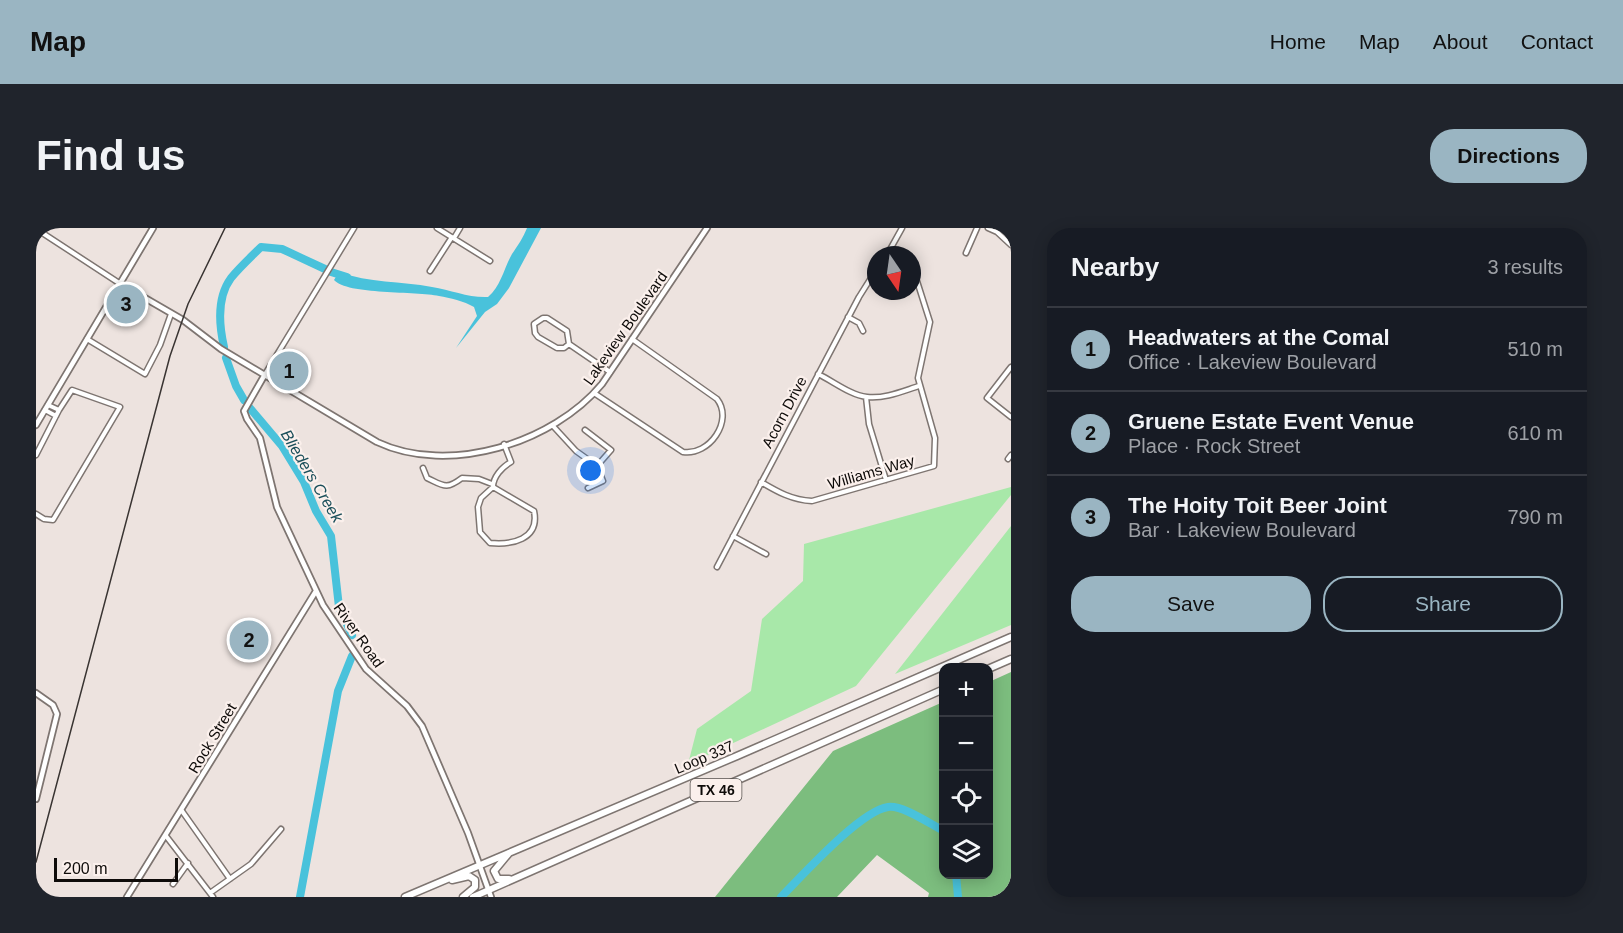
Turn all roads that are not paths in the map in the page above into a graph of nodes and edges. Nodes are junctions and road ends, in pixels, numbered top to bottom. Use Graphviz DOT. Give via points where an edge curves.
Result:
graph roads {
  1 [pos="153,228"];
  2 [pos="354,228"];
  3 [pos="437,228"];
  4 [pos="460,228"];
  5 [pos="707,228"];
  6 [pos="902,228"];
  7 [pos="976,228"];
  8 [pos="988,228"];
  9 [pos="43,229"];
  10 [pos="453,238"];
  11 [pos="1011,245"];
  12 [pos="892,246"];
  13 [pos="966,253"];
  14 [pos="490,261"];
  15 [pos="430,271"];
  16 [pos="119,283"];
  17 [pos="867,285"];
  18 [pos="921,293"];
  19 [pos="171,314"];
  20 [pos="848,317"];
  21 [pos="863,331"];
  22 [pos="86,339"];
  23 [pos="632,339"];
  24 [pos="569,344"];
  25 [pos="1011,367"];
  26 [pos="610,372"];
  27 [pos="818,374"];
  28 [pos="264,376"];
  29 [pos="919,386"];
  30 [pos="594,393"];
  31 [pos="866,397"];
  32 [pos="46,407"];
  33 [pos="59,410"];
  34 [pos="56,416"];
  35 [pos="1011,417"];
  36 [pos="36,425"];
  37 [pos="553,426"];
  38 [pos="585,430"];
  39 [pos="504,444"];
  40 [pos="36,454"];
  41 [pos="597,466"];
  42 [pos="423,468"];
  43 [pos="886,480"];
  44 [pos="761,482"];
  45 [pos="493,486"];
  46 [pos="588,488"];
  47 [pos="36,514"];
  48 [pos="732,536"];
  49 [pos="766,554"];
  50 [pos="717,567"];
  51 [pos="316,591"];
  52 [pos="1011,637"];
  53 [pos="1011,659"];
  54 [pos="993,667"];
  55 [pos="939,691"];
  56 [pos="36,693"];
  57 [pos="36,800"];
  58 [pos="182,811"];
  59 [pos="281,829"];
  60 [pos="166,836"];
  61 [pos="512,850"];
  62 [pos="188,863"];
  63 [pos="480,865"];
  64 [pos="516,878"];
  65 [pos="230,879"];
  66 [pos="172,884"];
  67 [pos="434,884"];
  68 [pos="490,894"];
  69 [pos="212,895"];
  70 [pos="127,897"];
  71 [pos="405,897"];
  72 [pos="463,897"];
  73 [pos="473,897"];
  1 -- 16 [label="street"];
  2 -- 28 [label="street"];
  3 -- 10 [label="street"];
  4 -- 10 [label="street"];
  5 -- 23 [label="street, Lakeview Boulevard"];
  6 -- 12 [label="street"];
  7 -- 13 [label="street"];
  8 -- 11 [label="street"];
  9 -- 16 [label="street, Lakeview Boulevard" via="44,234"];
  10 -- 14 [label="street"];
  10 -- 15 [label="street"];
  16 -- 19 [label="street, Lakeview Boulevard"];
  16 -- 22 [label="street"];
  17 -- 20 [label="street, Acorn Drive"];
  18 -- 29 [label="street, Williams Way" via="930,322"];
  19 -- 22 [label="street" via="145,374"];
  19 -- 28 [label="street, Lakeview Boulevard"];
  20 -- 21 [label="street" via="859,323"];
  20 -- 27 [label="street, Acorn Drive"];
  22 -- 32 [label="street"];
  23 -- 26 [label="street, Lakeview Boulevard"];
  23 -- 30 [label="street" via="717,399 724,418 718,431 703,447 683,452"];
  24 -- 24 [label="street" via="567,331 547,318 534,324 538,337 557,348"];
  24 -- 26 [label="street"];
  25 -- 35 [label="street" via="987,398"];
  26 -- 30 [label="street, Lakeview Boulevard"];
  27 -- 31 [label="street"];
  27 -- 44 [label="street, Acorn Drive"];
  28 -- 39 [label="street, Lakeview Boulevard" via="351,428 402,452 461,456"];
  28 -- 51 [label="street, River Road" via="244,414 260,438 275,502"];
  29 -- 31 [label="street"];
  29 -- 43 [label="street, Williams Way" via="935,438 934,466"];
  30 -- 37 [label="street, Lakeview Boulevard"];
  31 -- 43 [label="street"];
  32 -- 33 [label="street"];
  32 -- 34 [label="street"];
  32 -- 36 [label="street"];
  33 -- 34 [label="street"];
  33 -- 47 [label="street" via="72,390 120,407 53,520"];
  34 -- 40 [label="street"];
  37 -- 39 [label="street, Lakeview Boulevard"];
  37 -- 41 [label="street" via="576,451"];
  38 -- 41 [label="street" via="611,450"];
  39 -- 45 [label="street" via="511,462"];
  41 -- 46 [label="street" via="603,480"];
  42 -- 45 [label="street" via="427,478 446,487 462,478 479,479"];
  43 -- 44 [label="street, Williams Way" via="812,501 787,496"];
  44 -- 48 [label="street, Acorn Drive"];
  45 -- 45 [label="street" via="478,507 480,532 490,543 520,541 531,530 534,511"];
  48 -- 49 [label="street"];
  48 -- 50 [label="street, Acorn Drive"];
  51 -- 58 [label="street, Rock Street"];
  51 -- 63 [label="street, River Road" via="366,669 422,726"];
  52 -- 61 [label="main road, Loop 337 / TX 46"];
  53 -- 54 [label="main road"];
  55 -- 64 [label="main road, TX 46"];
  56 -- 57 [label="street" via="53,705 57,714"];
  58 -- 60 [label="street, Rock Street"];
  58 -- 65 [label="street"];
  59 -- 65 [label="street" via="250,864"];
  60 -- 62 [label="street"];
  60 -- 70 [label="street, Rock Street"];
  61 -- 63 [label="main road, Loop 337 / TX 46"];
  61 -- 64 [label="main road" via="494,874 498,879"];
  62 -- 66 [label="street"];
  62 -- 69 [label="street"];
  63 -- 67 [label="main road, Loop 337 / TX 46"];
  63 -- 68 [label="street, River Road"];
  64 -- 68 [label="main road, TX 46"];
  65 -- 69 [label="street"];
  67 -- 71 [label="main road, Loop 337 / TX 46"];
  67 -- 72 [label="main road" via="469,876 475,880 475,887"];
  68 -- 73 [label="main road, TX 46"];
}
